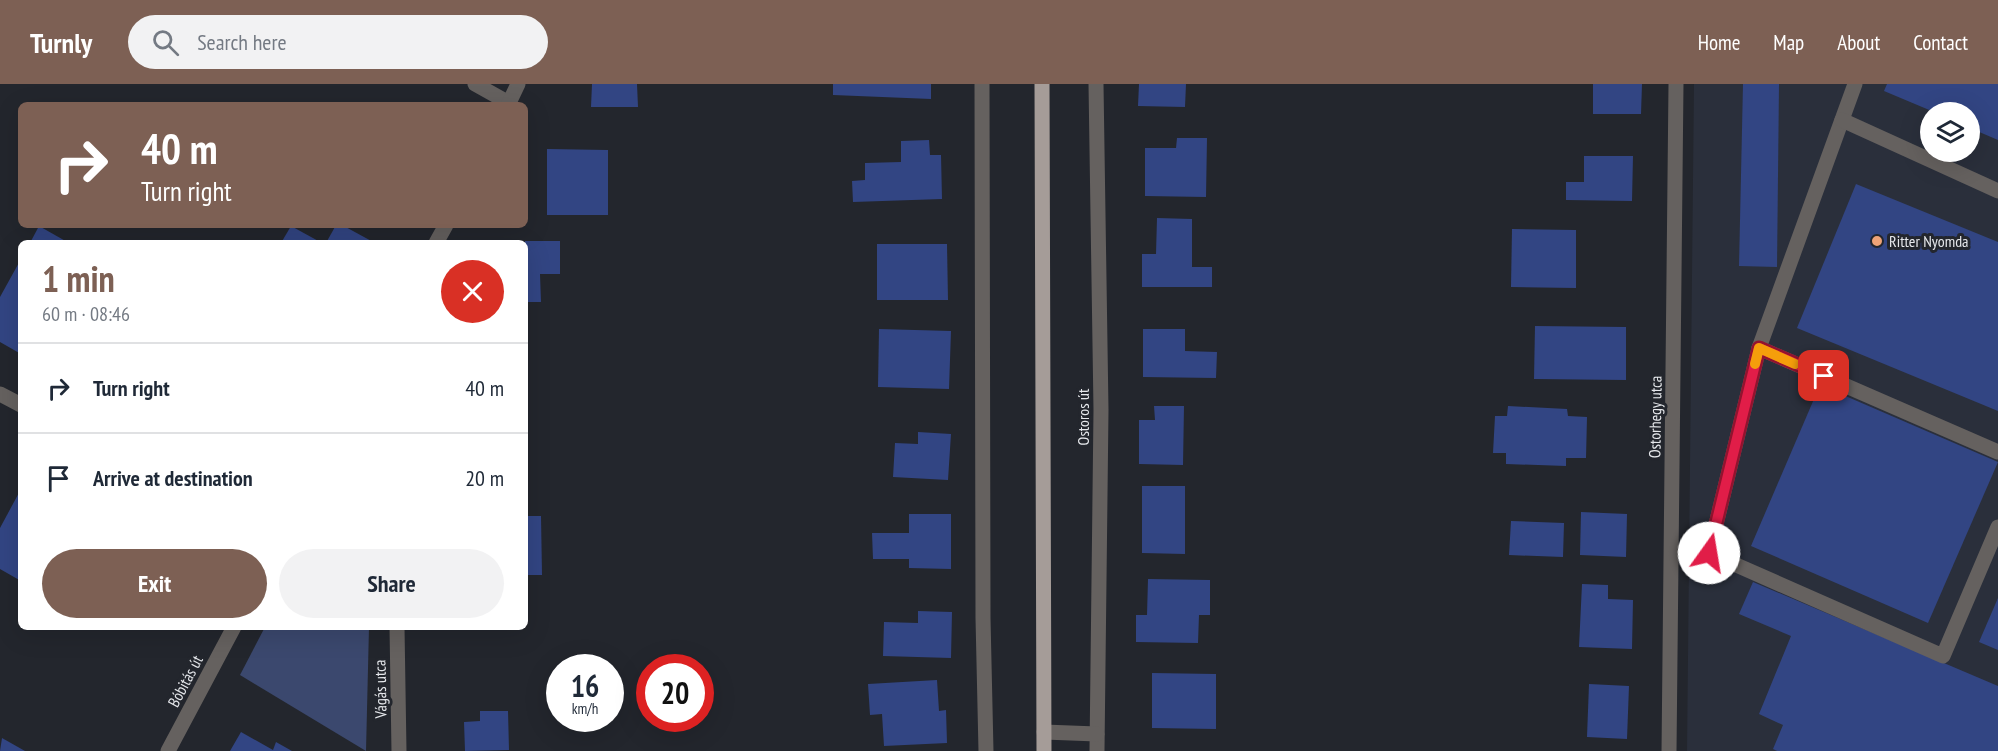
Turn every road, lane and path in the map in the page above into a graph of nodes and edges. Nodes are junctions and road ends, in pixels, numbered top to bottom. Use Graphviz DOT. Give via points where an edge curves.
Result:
graph roads {
  1 [pos="475,84"];
  2 [pos="518,84"];
  3 [pos="982,84"];
  4 [pos="1042,84"];
  5 [pos="1096,84"];
  6 [pos="1676,84"];
  7 [pos="1855,84"];
  8 [pos="506,102"];
  9 [pos="510,102"];
  10 [pos="1842,120"];
  11 [pos="1998,191"];
  12 [pos="1759,348"];
  13 [pos="0,394"];
  14 [pos="18,403"];
  15 [pos="1998,452"];
  16 [pos="1998,526"];
  17 [pos="232,630"];
  18 [pos="397,630"];
  19 [pos="1044,732"];
  20 [pos="1097,734"];
  21 [pos="168,751"];
  22 [pos="399,751"];
  23 [pos="986,751"];
  24 [pos="1044,751"];
  25 [pos="1097,751"];
  26 [pos="1669,751"];
  1 -- 8 [label="street"];
  2 -- 9 [label="street"];
  3 -- 23 [label="street"];
  4 -- 19 [label="main road"];
  5 -- 20 [label="street, Ostoros út" via="1101,410"];
  6 -- 26 [label="street, Ostorhegy utca"];
  7 -- 10 [label="street"];
  10 -- 11 [label="street"];
  10 -- 12 [label="street"];
  12 -- 15 [label="street"];
  12 -- 16 [label="street" via="1709,553 1943,656"];
  13 -- 14 [label="street"];
  17 -- 21 [label="street, Bóbitás út"];
  18 -- 22 [label="street, Vágás utca"];
  19 -- 20 [label="street"];
  19 -- 24 [label="main road"];
  20 -- 25 [label="street, Ostoros út"];
}
